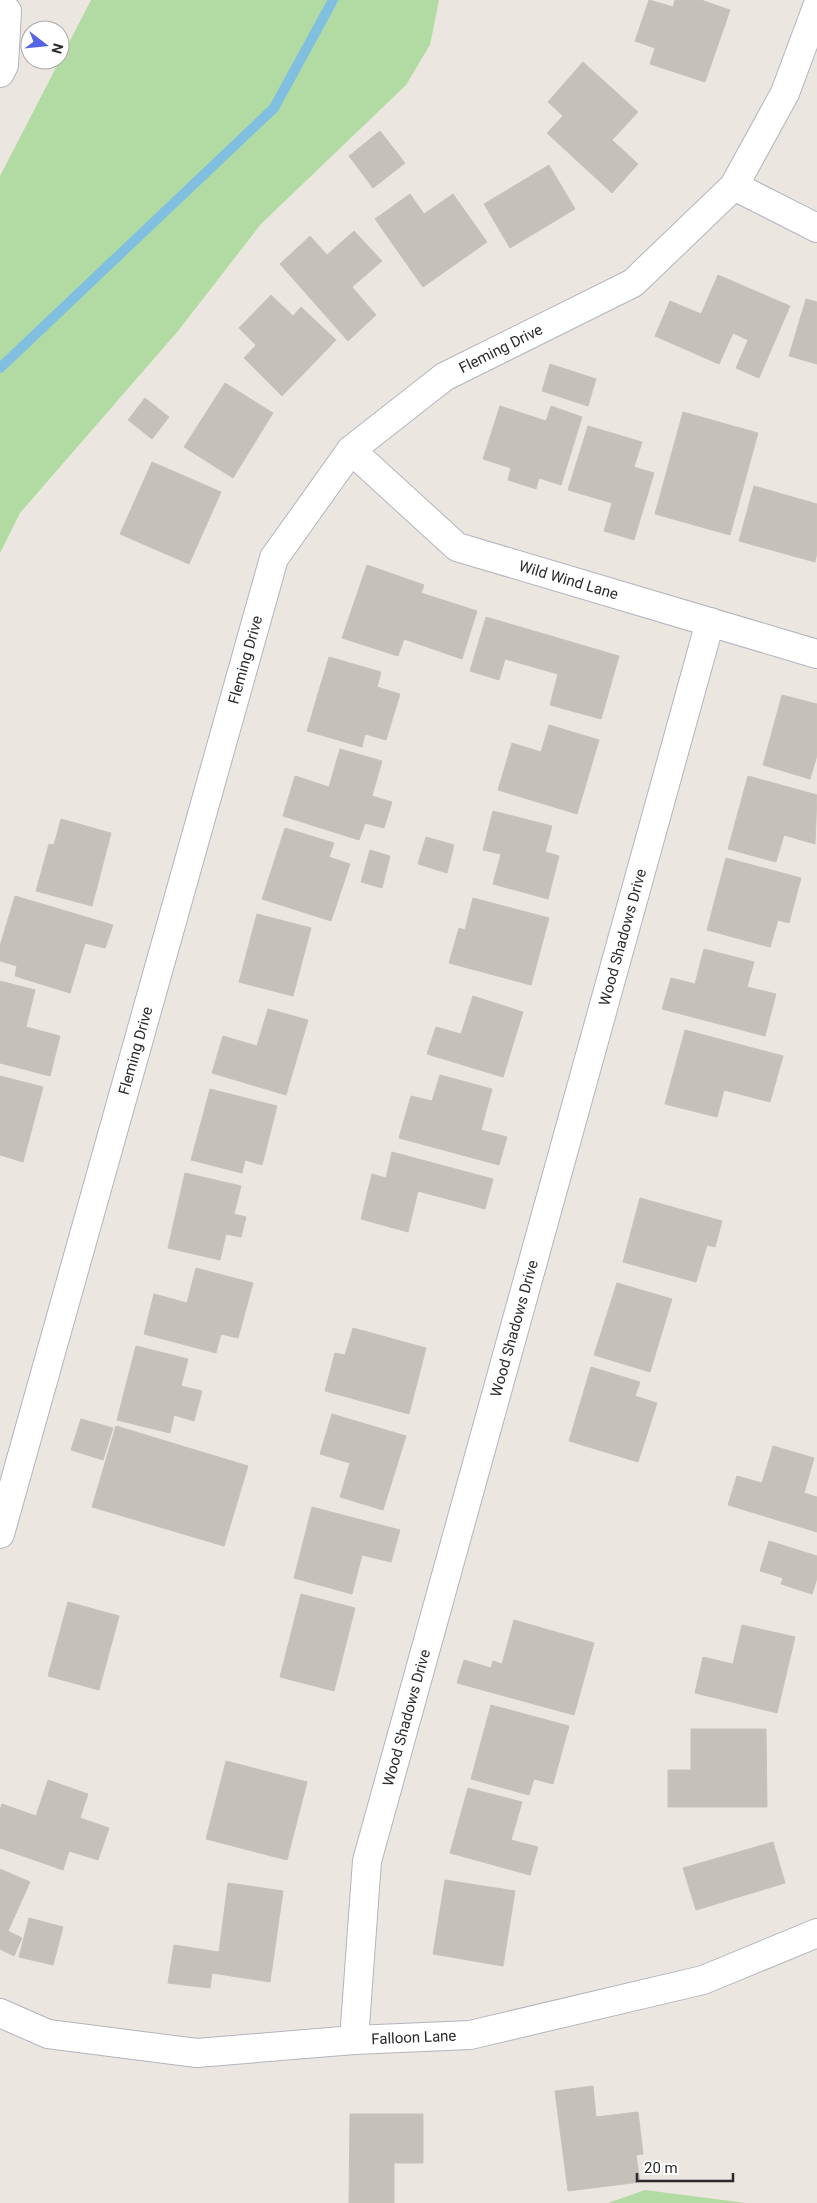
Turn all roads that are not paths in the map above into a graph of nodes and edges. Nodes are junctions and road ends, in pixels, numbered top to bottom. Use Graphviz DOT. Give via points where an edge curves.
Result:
graph roads {
  1 [pos="0,6"];
  2 [pos="817,7"];
  3 [pos="0,72"];
  4 [pos="734,186"];
  5 [pos="817,228"];
  6 [pos="351,450"];
  7 [pos="710,622"];
  8 [pos="817,654"];
  9 [pos="0,1534"];
  10 [pos="817,1933"];
  11 [pos="0,2013"];
  12 [pos="354,2040"];
  1 -- 3 [label="street" via="7,11 4,65"];
  2 -- 4 [label="street, Fleming Drive" via="785,92"];
  4 -- 5 [label="street"];
  4 -- 6 [label="street, Fleming Drive" via="633,283 444,377"];
  6 -- 7 [label="street, Wild Wind Lane" via="457,547"];
  6 -- 9 [label="street, Fleming Drive" via="274,558"];
  7 -- 8 [label="street, Wild Wind Lane"];
  7 -- 12 [label="street, Wood Shadows Drive" via="367,1861"];
  10 -- 12 [label="street, Falloon Lane" via="702,1980 479,2033"];
  11 -- 12 [label="street, Falloon Lane" via="48,2034 197,2053"];
}
